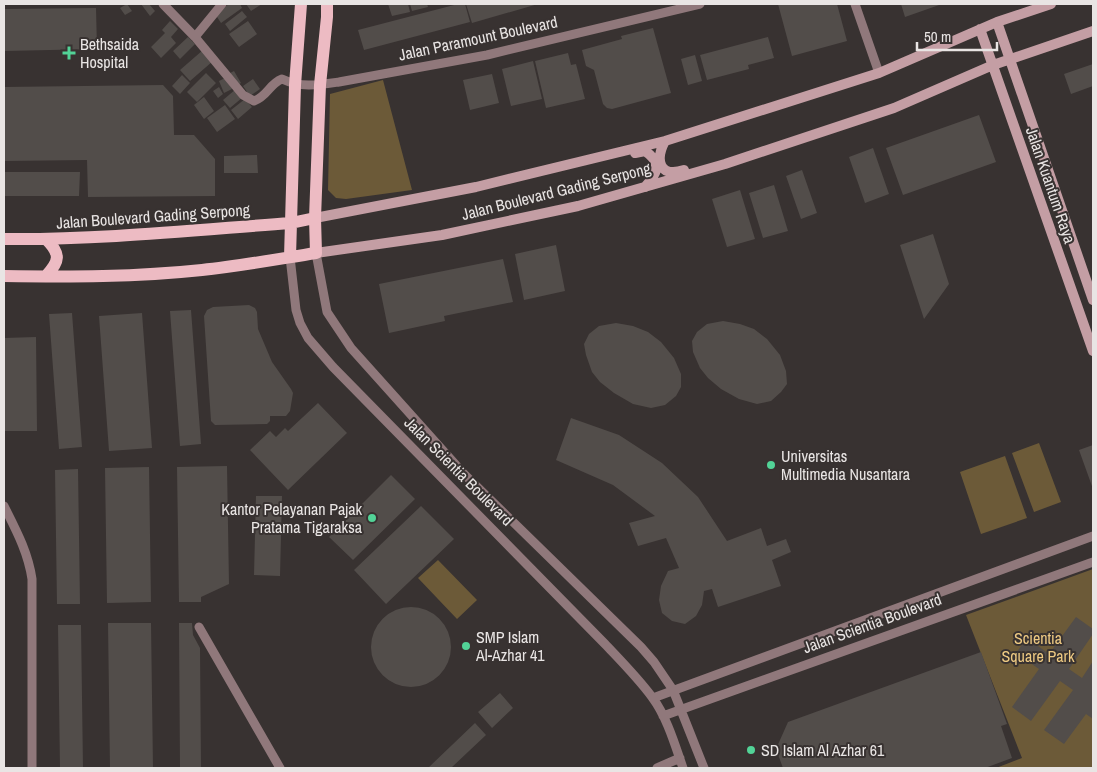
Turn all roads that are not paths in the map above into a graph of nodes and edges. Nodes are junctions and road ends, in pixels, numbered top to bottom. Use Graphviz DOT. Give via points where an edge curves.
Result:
graph roads {
  1 [pos="163,4"];
  2 [pos="222,4"];
  3 [pos="302,4"];
  4 [pos="327,4"];
  5 [pos="700,4"];
  6 [pos="855,4"];
  7 [pos="1051,4"];
  8 [pos="997,22"];
  9 [pos="980,29"];
  10 [pos="1093,31"];
  11 [pos="195,37"];
  12 [pos="1010,59"];
  13 [pos="993,65"];
  14 [pos="879,73"];
  15 [pos="320,84"];
  16 [pos="295,85"];
  17 [pos="665,141"];
  18 [pos="581,162"];
  19 [pos="726,164"];
  20 [pos="645,187"];
  21 [pos="315,218"];
  22 [pos="291,223"];
  23 [pos="4,239"];
  24 [pos="46,239"];
  25 [pos="317,259"];
  26 [pos="291,262"];
  27 [pos="4,276"];
  28 [pos="46,276"];
  29 [pos="1093,300"];
  30 [pos="1093,351"];
  31 [pos="4,506"];
  32 [pos="1093,536"];
  33 [pos="1093,562"];
  34 [pos="198,627"];
  35 [pos="673,690"];
  36 [pos="653,698"];
  37 [pos="681,709"];
  38 [pos="663,716"];
  39 [pos="680,758"];
  40 [pos="32,768"];
  41 [pos="280,768"];
  42 [pos="657,768"];
  43 [pos="683,768"];
  44 [pos="704,768"];
  1 -- 11 [label="street"];
  2 -- 11 [label="street"];
  3 -- 16 [label="main road"];
  4 -- 15 [label="main road"];
  5 -- 15 [label="street, Jalan Paramount Boulevard" via="487,55"];
  6 -- 14 [label="street"];
  7 -- 8 [label="main road, Jalan Boulevard Gading Serpong"];
  8 -- 9 [label="main road, Jalan Boulevard Gading Serpong"];
  8 -- 12 [label="main road, Jalan Kuantum Raya"];
  9 -- 13 [label="main road, Jalan Kuantum Raya"];
  9 -- 14 [label="main road, Jalan Boulevard Gading Serpong"];
  10 -- 12 [label="main road, Jalan Boulevard Gading Serpong"];
  11 -- 16 [label="street, Jalan Paramount Boulevard" via="244,95 254,101 262,98 276,81 282,79"];
  12 -- 13 [label="main road, Jalan Boulevard Gading Serpong"];
  12 -- 29 [label="main road, Jalan Kuantum Raya"];
  13 -- 19 [label="main road, Jalan Boulevard Gading Serpong" via="894,108"];
  13 -- 30 [label="main road, Jalan Kuantum Raya"];
  14 -- 17 [label="main road, Jalan Boulevard Gading Serpong"];
  15 -- 16 [label="street, Jalan Paramount Boulevard"];
  15 -- 21 [label="main road"];
  16 -- 22 [label="main road"];
  17 -- 18 [label="main road, Jalan Boulevard Gading Serpong"];
  17 -- 19 [label="main road" via="658,159 668,172 676,173 716,160"];
  18 -- 20 [label="main road" via="590,166 645,151 657,167"];
  18 -- 21 [label="main road, Jalan Boulevard Gading Serpong" via="476,187"];
  19 -- 20 [label="main road, Jalan Boulevard Gading Serpong"];
  20 -- 25 [label="main road, Jalan Boulevard Gading Serpong" via="578,206"];
  21 -- 22 [label="main road, Jalan Boulevard Gading Serpong"];
  21 -- 25 [label="main road, Jalan Scientia Boulevard"];
  22 -- 24 [label="main road, Jalan Boulevard Gading Serpong"];
  22 -- 26 [label="main road, Jalan Scientia Boulevard"];
  23 -- 24 [label="main road, Jalan Boulevard Gading Serpong"];
  24 -- 28 [label="main road" via="58,259"];
  25 -- 26 [label="main road, Jalan Boulevard Gading Serpong"];
  25 -- 35 [label="street, Jalan Scientia Boulevard" via="327,312 351,348 464,474 641,647"];
  26 -- 28 [label="main road, Jalan Boulevard Gading Serpong" via="163,274"];
  26 -- 36 [label="street, Jalan Scientia Boulevard" via="296,310 308,338 320,353 606,644"];
  27 -- 28 [label="main road, Jalan Boulevard Gading Serpong"];
  31 -- 40 [label="street" via="30,561 32,579"];
  32 -- 35 [label="street, Jalan Scientia Boulevard"];
  33 -- 37 [label="street, Jalan Scientia Boulevard"];
  34 -- 41 [label="street"];
  35 -- 36 [label="street, Jalan Scientia Boulevard"];
  35 -- 37 [label="street"];
  36 -- 38 [label="street"];
  37 -- 38 [label="street, Jalan Scientia Boulevard"];
  37 -- 44 [label="street"];
  38 -- 39 [label="street"];
  39 -- 42 [label="street"];
  39 -- 43 [label="street"];
}
